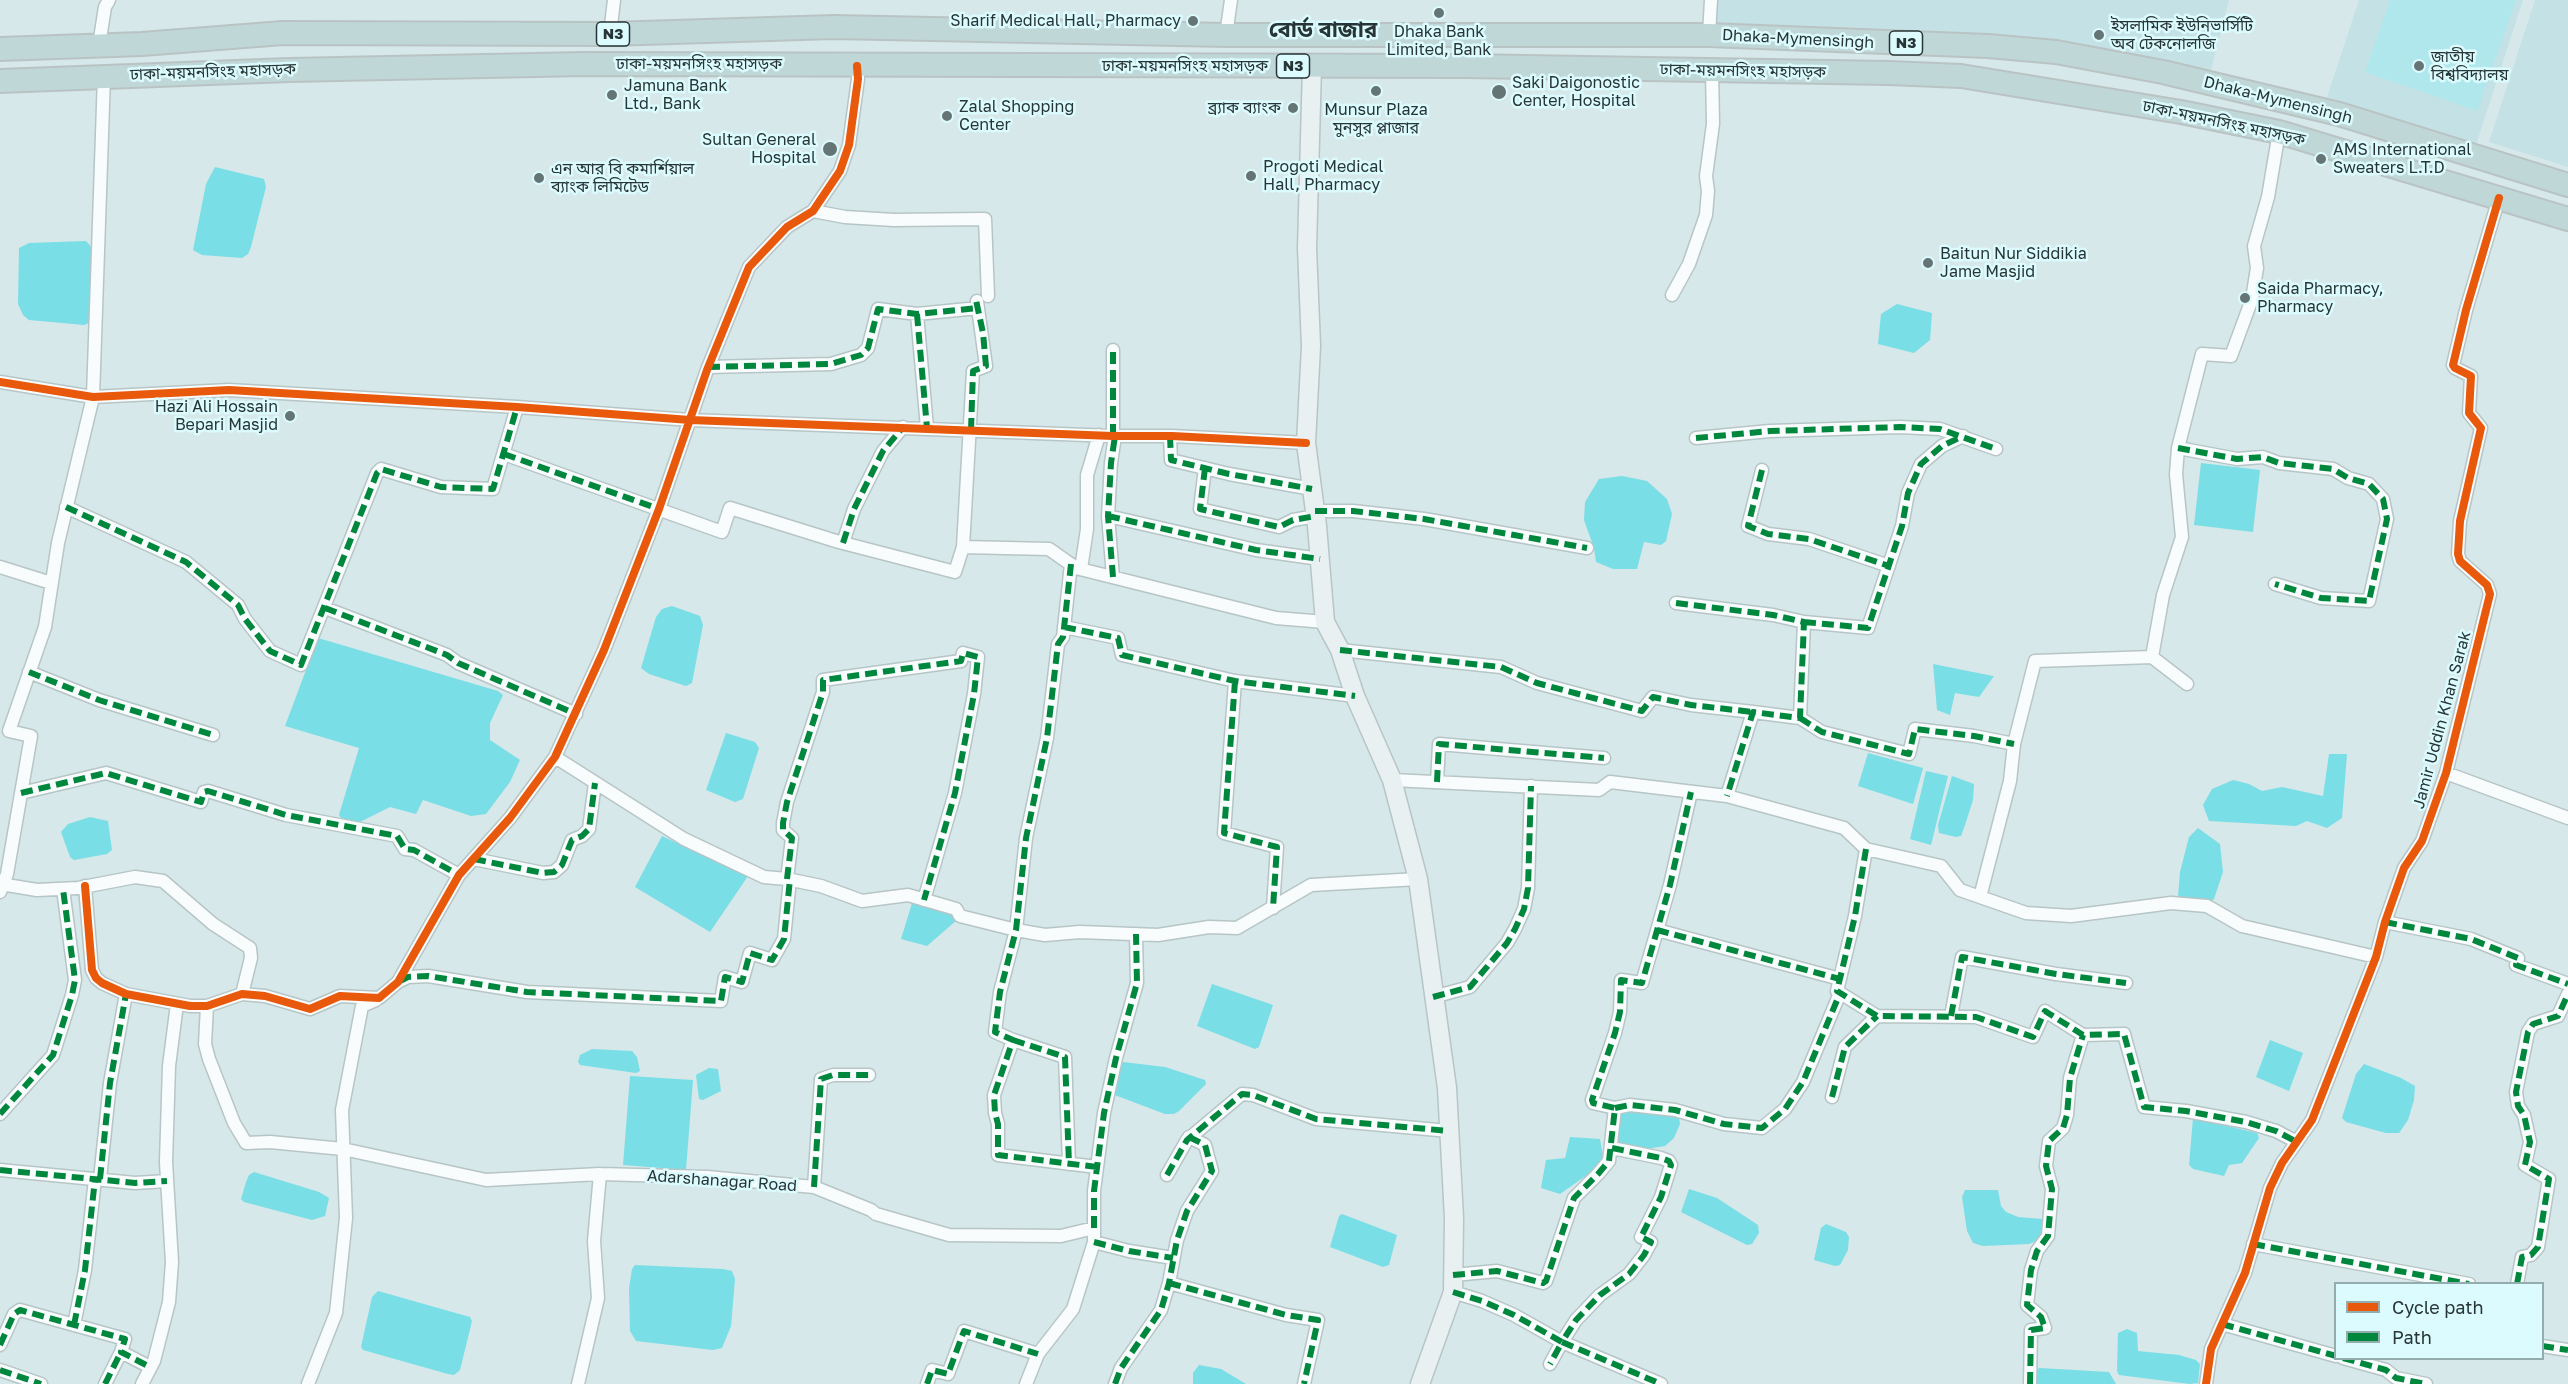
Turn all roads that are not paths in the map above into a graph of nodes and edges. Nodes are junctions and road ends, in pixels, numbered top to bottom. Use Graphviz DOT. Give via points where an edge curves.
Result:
graph roads {
  1 [pos="109,0"];
  2 [pos="614,0"];
  3 [pos="1231,0"];
  4 [pos="1711,0"];
  5 [pos="610,34"];
  6 [pos="1226,35"];
  7 [pos="1709,35"];
  8 [pos="99,45"];
  9 [pos="0,49"];
  10 [pos="857,66"];
  11 [pos="1312,66"];
  12 [pos="1712,70"];
  13 [pos="104,76"];
  14 [pos="0,81"];
  15 [pos="2279,132"];
  16 [pos="2568,185"];
  17 [pos="2499,198"];
  18 [pos="813,211"];
  19 [pos="2568,219"];
  20 [pos="1672,295"];
  21 [pos="981,301"];
  22 [pos="917,314"];
  23 [pos="1113,350"];
  24 [pos="708,367"];
  25 [pos="0,382"];
  26 [pos="93,397"];
  27 [pos="517,407"];
  28 [pos="690,420"];
  29 [pos="903,427"];
  30 [pos="927,428"];
  31 [pos="971,430"];
  32 [pos="1099,435"];
  33 [pos="1114,436"];
  34 [pos="1170,436"];
  35 [pos="1963,436"];
  36 [pos="1696,438"];
  37 [pos="1306,443"];
  38 [pos="2178,448"];
  39 [pos="1996,449"];
  40 [pos="504,454"];
  41 [pos="1204,468"];
  42 [pos="1762,470"];
  43 [pos="1312,489"];
  44 [pos="66,507"];
  45 [pos="659,509"];
  46 [pos="1316,513"];
  47 [pos="1108,516"];
  48 [pos="843,543"];
  49 [pos="963,548"];
  50 [pos="1587,548"];
  51 [pos="1320,559"];
  52 [pos="1889,566"];
  53 [pos="0,567"];
  54 [pos="1076,567"];
  55 [pos="1113,577"];
  56 [pos="51,583"];
  57 [pos="2275,584"];
  58 [pos="1676,603"];
  59 [pos="325,608"];
  60 [pos="1325,622"];
  61 [pos="1804,622"];
  62 [pos="1064,627"];
  63 [pos="1340,650"];
  64 [pos="2152,657"];
  65 [pos="29,672"];
  66 [pos="1235,681"];
  67 [pos="2187,684"];
  68 [pos="1355,696"];
  69 [pos="1753,712"];
  70 [pos="576,714"];
  71 [pos="1800,718"];
  72 [pos="4,730"];
  73 [pos="213,735"];
  74 [pos="2014,744"];
  75 [pos="555,757"];
  76 [pos="1604,758"];
  77 [pos="2446,773"];
  78 [pos="1392,780"];
  79 [pos="1437,782"];
  80 [pos="595,783"];
  81 [pos="1531,786"];
  82 [pos="1691,792"];
  83 [pos="21,793"];
  84 [pos="1727,796"];
  85 [pos="2568,818"];
  86 [pos="1866,849"];
  87 [pos="474,859"];
  88 [pos="459,875"];
  89 [pos="788,879"];
  90 [pos="1418,879"];
  91 [pos="85,886"];
  92 [pos="1,887"];
  93 [pos="63,889"];
  94 [pos="1980,897"];
  95 [pos="924,900"];
  96 [pos="1273,908"];
  97 [pos="2385,922"];
  98 [pos="1016,930"];
  99 [pos="1657,930"];
  100 [pos="1136,934"];
  101 [pos="2376,957"];
  102 [pos="1840,979"];
  103 [pos="398,982"];
  104 [pos="2126,982"];
  105 [pos="2568,984"];
  106 [pos="1840,993"];
  107 [pos="126,994"];
  108 [pos="242,994"];
  109 [pos="2568,994"];
  110 [pos="1433,997"];
  111 [pos="379,999"];
  112 [pos="177,1004"];
  113 [pos="207,1006"];
  114 [pos="1877,1016"];
  115 [pos="1951,1016"];
  116 [pos="2563,1018"];
  117 [pos="2083,1035"];
  118 [pos="1013,1040"];
  119 [pos="870,1075"];
  120 [pos="1832,1097"];
  121 [pos="1615,1108"];
  122 [pos="0,1114"];
  123 [pos="1449,1131"];
  124 [pos="1190,1137"];
  125 [pos="2297,1142"];
  126 [pos="1612,1148"];
  127 [pos="343,1149"];
  128 [pos="1069,1164"];
  129 [pos="1097,1167"];
  130 [pos="0,1170"];
  131 [pos="600,1174"];
  132 [pos="1167,1175"];
  133 [pos="98,1179"];
  134 [pos="167,1181"];
  135 [pos="814,1187"];
  136 [pos="1094,1228"];
  137 [pos="1094,1242"];
  138 [pos="2253,1244"];
  139 [pos="1173,1258"];
  140 [pos="2458,1282"];
  141 [pos="2517,1282"];
  142 [pos="1169,1283"];
  143 [pos="1453,1283"];
  144 [pos="2222,1324"];
  145 [pos="74,1325"];
  146 [pos="1562,1342"];
  147 [pos="0,1345"];
  148 [pos="2544,1346"];
  149 [pos="2568,1350"];
  150 [pos="121,1352"];
  151 [pos="1038,1354"];
  152 [pos="2334,1355"];
  153 [pos="2347,1360"];
  154 [pos="1550,1364"];
  155 [pos="150,1367"];
  156 [pos="0,1370"];
  157 [pos="41,1384"];
  158 [pos="105,1384"];
  159 [pos="142,1384"];
  160 [pos="308,1384"];
  161 [pos="578,1384"];
  162 [pos="927,1384"];
  163 [pos="1026,1384"];
  164 [pos="1115,1384"];
  165 [pos="1304,1384"];
  166 [pos="1420,1384"];
  167 [pos="1661,1384"];
  168 [pos="2030,1384"];
  169 [pos="2206,1384"];
  170 [pos="2426,1384"];
  1 -- 8 [label="street"];
  2 -- 5 [label="street"];
  3 -- 6 [label="street"];
  4 -- 7 [label="street"];
  5 -- 6 [label="highway, ঢাকা-ময়মনসিংহ মহাসড়ক / N3" via="834,27"];
  5 -- 8 [label="highway, ঢাকা-ময়মনসিংহ মহাসড়ক / N3" via="283,33"];
  6 -- 7 [label="highway, Dhaka-Mymensingh / N3"];
  7 -- 16 [label="highway, Dhaka-Mymensingh / N3" via="2056,52 2163,72 2339,114"];
  8 -- 9 [label="highway, ঢাকা-ময়মনসিংহ মহাসড়ক / N3"];
  10 -- 11 [label="highway, ঢাকা-ময়মনসিংহ মহাসড়ক / N3"];
  10 -- 13 [label="highway, ঢাকা-ময়মনসিংহ মহাসড়ক / N3" via="561,64"];
  10 -- 18 [label="street" via="849,145 840,171"];
  11 -- 12 [label="highway, ঢাকা-ময়মনসিংহ মহাসড়ক / N3"];
  11 -- 37 [label="main road" via="1307,248 1311,346"];
  12 -- 15 [label="highway, ঢাকা-ময়মনসিংহ মহাসড়ক / N3" via="1961,76"];
  12 -- 20 [label="street" via="1713,124 1706,215 1689,264"];
  13 -- 14 [label="highway, ঢাকা-ময়মনসিংহ মহাসড়ক / N3"];
  13 -- 26 [label="street"];
  15 -- 17 [label="highway, ঢাকা-ময়মনসিংহ মহাসড়ক / N3"];
  15 -- 38 [label="street" via="2268,197 2254,246 2257,268 2253,299 2230,356 2202,354"];
  17 -- 19 [label="highway, ঢাকা-ময়মনসিংহ মহাসড়ক / N3"];
  17 -- 77 [label="street, Jamir Uddin Khan Sarak" via="2453,365 2471,375 2469,413 2481,428 2460,521 2458,554 2460,561 2487,585 2490,594"];
  18 -- 21 [label="street" via="894,220 986,219"];
  18 -- 24 [label="street" via="787,227 749,267"];
  21 -- 22 [label="street"];
  21 -- 31 [label="street" via="986,366 973,371"];
  22 -- 24 [label="street" via="878,309 868,348 861,356 849,360 799,366"];
  22 -- 30 [label="street"];
  23 -- 33 [label="street"];
  24 -- 28 [label="street"];
  25 -- 26 [label="street"];
  26 -- 27 [label="street" via="229,390"];
  26 -- 44 [label="street"];
  27 -- 28 [label="street"];
  27 -- 40 [label="street"];
  28 -- 29 [label="street"];
  28 -- 45 [label="street"];
  29 -- 30 [label="street"];
  29 -- 48 [label="street" via="883,451 854,509"];
  30 -- 31 [label="street"];
  31 -- 32 [label="street"];
  31 -- 49 [label="street"];
  32 -- 33 [label="street"];
  32 -- 54 [label="street" via="1087,475 1087,529"];
  33 -- 34 [label="street"];
  33 -- 47 [label="street"];
  34 -- 37 [label="street"];
  34 -- 41 [label="street" via="1171,460"];
  35 -- 36 [label="street" via="1940,429 1900,427 1770,431"];
  35 -- 39 [label="street"];
  35 -- 52 [label="street" via="1942,446 1921,464 1908,493"];
  37 -- 43 [label="main road"];
  38 -- 57 [label="street" via="2333,469 2369,484 2383,499 2387,519 2369,601 2321,598"];
  38 -- 64 [label="street" via="2176,474 2182,537 2163,596"];
  40 -- 45 [label="street"];
  40 -- 59 [label="street" via="493,489 441,487 381,469 376,473"];
  41 -- 43 [label="street"];
  41 -- 46 [label="street" via="1200,509 1279,527"];
  42 -- 52 [label="street" via="1748,526 1768,534 1809,539"];
  43 -- 46 [label="main road"];
  44 -- 56 [label="street"];
  44 -- 59 [label="street" via="186,562 238,604 270,651 301,665"];
  45 -- 48 [label="street" via="722,532 730,508"];
  45 -- 70 [label="street"];
  46 -- 50 [label="street" via="1353,511 1424,519"];
  46 -- 51 [label="main road"];
  47 -- 51 [label="street" via="1256,550"];
  47 -- 55 [label="street"];
  48 -- 49 [label="street" via="955,572"];
  49 -- 54 [label="street" via="1049,549"];
  51 -- 60 [label="main road"];
  52 -- 61 [label="street" via="1868,628"];
  53 -- 56 [label="street"];
  54 -- 55 [label="street"];
  54 -- 62 [label="street"];
  55 -- 60 [label="street" via="1276,618"];
  56 -- 65 [label="street" via="45,627"];
  58 -- 61 [label="street"];
  59 -- 70 [label="street" via="447,655"];
  60 -- 63 [label="main road"];
  61 -- 71 [label="street"];
  62 -- 66 [label="street" via="1118,638 1122,655"];
  62 -- 98 [label="street" via="1026,838"];
  63 -- 68 [label="main road"];
  63 -- 69 [label="street" via="1501,667 1536,683 1642,711 1653,697"];
  64 -- 67 [label="street"];
  64 -- 74 [label="street" via="2035,662"];
  65 -- 72 [label="street"];
  65 -- 73 [label="street" via="99,700"];
  66 -- 68 [label="street"];
  66 -- 96 [label="street" via="1224,833 1277,847"];
  68 -- 78 [label="main road"];
  69 -- 71 [label="street"];
  69 -- 84 [label="street"];
  70 -- 75 [label="street"];
  71 -- 74 [label="street" via="1821,732 1910,754 1916,729"];
  72 -- 83 [label="street" via="31,736"];
  74 -- 94 [label="street" via="2010,781"];
  75 -- 80 [label="street"];
  75 -- 87 [label="street"];
  76 -- 79 [label="street" via="1439,744"];
  77 -- 85 [label="street"];
  77 -- 97 [label="street, Jamir Uddin Khan Sarak" via="2422,842 2404,868"];
  78 -- 79 [label="street"];
  78 -- 90 [label="main road"];
  79 -- 81 [label="street"];
  80 -- 87 [label="street" via="589,829 572,840 562,865 554,872"];
  80 -- 89 [label="street" via="684,839 764,877"];
  81 -- 82 [label="street" via="1599,790 1610,782"];
  81 -- 110 [label="street" via="1528,888 1515,929 1470,987"];
  82 -- 84 [label="street"];
  82 -- 99 [label="street"];
  83 -- 88 [label="street" via="106,773 201,802 208,791 286,815 397,836 405,849 414,850"];
  83 -- 92 [label="street" via="7,874"];
  84 -- 86 [label="street" via="1844,828"];
  86 -- 94 [label="street" via="1941,866 1960,890"];
  86 -- 102 [label="street"];
  87 -- 88 [label="street"];
  88 -- 103 [label="street"];
  89 -- 95 [label="street" via="836,890 862,901 908,895"];
  89 -- 95 [label="street" via="792,838 783,830 783,822 823,692 823,680 961,662 963,653 978,657 974,694 955,793"];
  89 -- 103 [label="street" via="784,939 772,960 750,953 742,982 725,977 721,1001 527,992 428,975"];
  90 -- 96 [label="street" via="1311,885"];
  90 -- 110 [label="main road"];
  91 -- 93 [label="street"];
  91 -- 107 [label="street" via="92,970 102,983"];
  91 -- 108 [label="street" via="135,877 163,881 213,924 250,948"];
  92 -- 93 [label="street"];
  93 -- 122 [label="street" via="75,980 72,995 53,1055"];
  94 -- 101 [label="street" via="2026,913 2071,916 2171,903 2207,906 2242,926"];
  95 -- 98 [label="street" via="956,909 960,915"];
  96 -- 100 [label="street" via="1237,928"];
  97 -- 101 [label="street, Jamir Uddin Khan Sarak"];
  97 -- 105 [label="street" via="2471,939 2518,958 2516,965"];
  98 -- 100 [label="street" via="1045,935"];
  98 -- 118 [label="street" via="1000,992 995,1032"];
  99 -- 102 [label="street"];
  99 -- 121 [label="street" via="1642,983 1620,980 1620,1012 1592,1100"];
  100 -- 129 [label="street" via="1137,983 1104,1113"];
  101 -- 125 [label="street, Jamir Uddin Khan Sarak" via="2312,1120"];
  102 -- 106 [label="street" via="1836,991"];
  103 -- 111 [label="street"];
  104 -- 115 [label="street" via="1962,957"];
  106 -- 114 [label="street"];
  106 -- 121 [label="street" via="1803,1082 1785,1109 1762,1128 1724,1124 1675,1110 1630,1105"];
  107 -- 112 [label="street"];
  107 -- 133 [label="street" via="111,1071"];
  108 -- 111 [label="street" via="265,996 310,1009 340,996"];
  108 -- 113 [label="street"];
  109 -- 116 [label="street"];
  110 -- 123 [label="main road" via="1447,1088"];
  111 -- 127 [label="street" via="362,1006 342,1110"];
  112 -- 113 [label="street"];
  112 -- 134 [label="street" via="169,1066"];
  113 -- 127 [label="street, Adarshanagar Road" via="205,1044 243,1141"];
  114 -- 115 [label="street"];
  114 -- 120 [label="street" via="1845,1047"];
  115 -- 117 [label="street" via="1976,1017 2033,1037 2045,1011"];
  116 -- 141 [label="street" via="2533,1024 2516,1092 2530,1142 2525,1165 2549,1179 2538,1247 2531,1256 2522,1257"];
  117 -- 125 [label="street" via="2124,1034 2144,1107 2246,1122"];
  117 -- 168 [label="street" via="2070,1078 2063,1128 2049,1141 2046,1167 2052,1190 2048,1236 2037,1251 2031,1270 2027,1305 2042,1317 2045,1328 2031,1330"];
  118 -- 128 [label="street" via="1065,1057"];
  118 -- 128 [label="street" via="994,1095 998,1155"];
  119 -- 135 [label="street" via="833,1075 821,1079"];
  121 -- 126 [label="street"];
  123 -- 124 [label="street" via="1316,1119 1242,1094"];
  123 -- 143 [label="main road"];
  124 -- 132 [label="street"];
  124 -- 139 [label="street" via="1205,1145 1212,1171 1187,1211"];
  125 -- 138 [label="street, Jamir Uddin Khan Sarak" via="2270,1188"];
  126 -- 143 [label="street" via="1604,1168 1574,1198 1546,1281 1497,1271"];
  126 -- 146 [label="street" via="1661,1158 1671,1165 1661,1197 1641,1237 1651,1242 1644,1255 1629,1274 1600,1295 1576,1320"];
  127 -- 131 [label="street, Adarshanagar Road" via="486,1180"];
  127 -- 160 [label="street" via="346,1218 336,1313"];
  128 -- 129 [label="street"];
  129 -- 136 [label="street"];
  130 -- 133 [label="street"];
  131 -- 135 [label="street, Adarshanagar Road" via="707,1177"];
  131 -- 161 [label="street" via="594,1241 598,1298"];
  133 -- 134 [label="street"];
  133 -- 145 [label="street"];
  134 -- 155 [label="street" via="172,1262 169,1302"];
  135 -- 136 [label="street, Adarshanagar Road" via="876,1214 949,1235 1061,1236"];
  136 -- 137 [label="street"];
  137 -- 139 [label="street"];
  137 -- 151 [label="street" via="1073,1309"];
  138 -- 140 [label="street"];
  138 -- 144 [label="street, Jamir Uddin Khan Sarak" via="2245,1273"];
  139 -- 142 [label="street"];
  142 -- 164 [label="street" via="1161,1310 1121,1368"];
  142 -- 165 [label="street" via="1318,1320"];
  143 -- 146 [label="street"];
  143 -- 166 [label="main road"];
  144 -- 152 [label="street"];
  144 -- 169 [label="street, Jamir Uddin Khan Sarak" via="2211,1349"];
  145 -- 147 [label="street" via="20,1310 14,1314"];
  145 -- 150 [label="street" via="125,1339"];
  146 -- 154 [label="street"];
  146 -- 167 [label="street"];
  148 -- 149 [label="street"];
  150 -- 155 [label="street"];
  150 -- 158 [label="street"];
  151 -- 162 [label="street" via="964,1332 948,1374 932,1370"];
  151 -- 163 [label="street"];
  153 -- 170 [label="street"];
  155 -- 159 [label="street"];
  156 -- 157 [label="street"];
}
